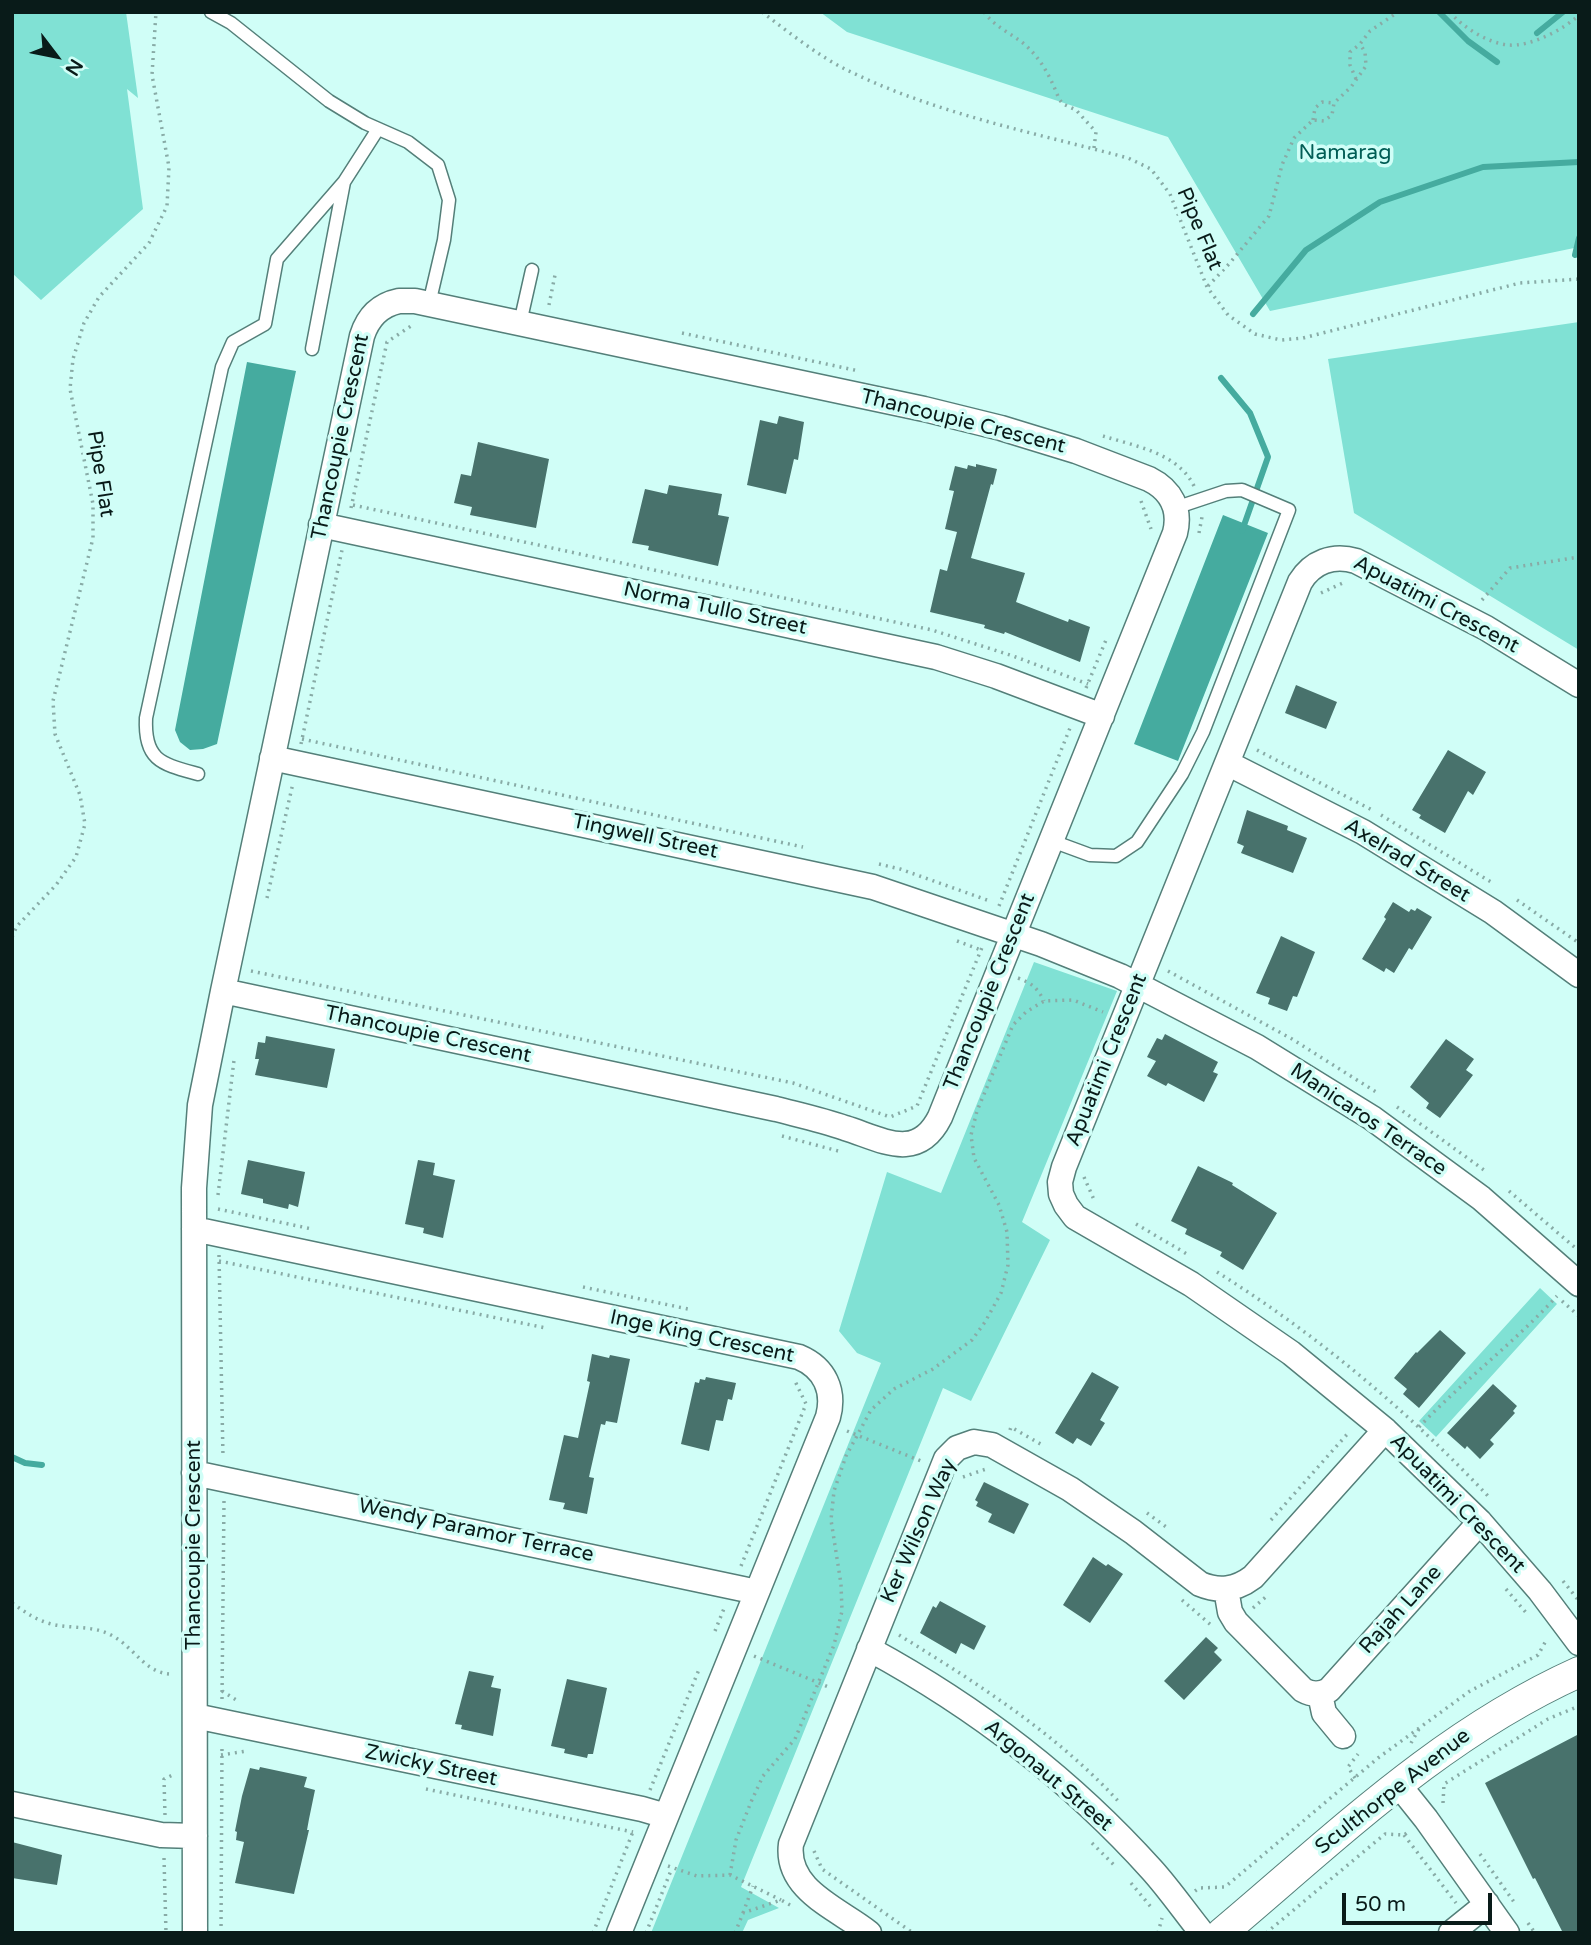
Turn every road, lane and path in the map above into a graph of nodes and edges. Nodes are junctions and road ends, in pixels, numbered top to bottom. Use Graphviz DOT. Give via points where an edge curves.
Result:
graph roads {
  1 [pos="156,12"];
  2 [pos="211,12"];
  3 [pos="762,12"];
  4 [pos="984,12"];
  5 [pos="1398,12"];
  6 [pos="1450,12"];
  7 [pos="1579,15"];
  8 [pos="1360,44"];
  9 [pos="1356,79"];
  10 [pos="1334,103"];
  11 [pos="1313,120"];
  12 [pos="378,129"];
  13 [pos="1094,148"];
  14 [pos="344,182"];
  15 [pos="532,270"];
  16 [pos="555,275"];
  17 [pos="1579,279"];
  18 [pos="1207,287"];
  19 [pos="429,304"];
  20 [pos="522,311"];
  21 [pos="414,324"];
  22 [pos="681,333"];
  23 [pos="312,349"];
  24 [pos="866,372"];
  25 [pos="1100,435"];
  26 [pos="1141,500"];
  27 [pos="1200,500"];
  28 [pos="1175,508"];
  29 [pos="321,525"];
  30 [pos="1152,528"];
  31 [pos="346,530"];
  32 [pos="1199,533"];
  33 [pos="1579,556"];
  34 [pos="1347,581"];
  35 [pos="1321,592"];
  36 [pos="1474,608"];
  37 [pos="1088,684"];
  38 [pos="1579,685"];
  39 [pos="1079,707"];
  40 [pos="1102,716"];
  41 [pos="302,739"];
  42 [pos="272,758"];
  43 [pos="1227,763"];
  44 [pos="198,774"];
  45 [pos="1052,841"];
  46 [pos="1002,931"];
  47 [pos="12,937"];
  48 [pos="251,971"];
  49 [pos="1579,975"];
  50 [pos="1138,985"];
  51 [pos="223,991"];
  52 [pos="1123,1020"];
  53 [pos="234,1059"];
  54 [pos="218,1195"];
  55 [pos="218,1209"];
  56 [pos="194,1229"];
  57 [pos="219,1234"];
  58 [pos="219,1261"];
  59 [pos="1579,1284"];
  60 [pos="1579,1316"];
  61 [pos="548,1329"];
  62 [pos="794,1379"];
  63 [pos="825,1423"];
  64 [pos="1344,1425"];
  65 [pos="1419,1427"];
  66 [pos="1385,1430"];
  67 [pos="856,1434"];
  68 [pos="1045,1447"];
  69 [pos="994,1458"];
  70 [pos="942,1469"];
  71 [pos="194,1473"];
  72 [pos="999,1474"];
  73 [pos="223,1479"];
  74 [pos="1142,1509"];
  75 [pos="1271,1521"];
  76 [pos="1480,1522"];
  77 [pos="1171,1531"];
  78 [pos="1505,1587"];
  79 [pos="745,1589"];
  80 [pos="1226,1589"];
  81 [pos="1180,1599"];
  82 [pos="12,1603"];
  83 [pos="1530,1618"];
  84 [pos="1219,1632"];
  85 [pos="899,1634"];
  86 [pos="1547,1639"];
  87 [pos="1579,1643"];
  88 [pos="734,1648"];
  89 [pos="879,1655"];
  90 [pos="702,1664"];
  91 [pos="1579,1672"];
  92 [pos="194,1674"];
  93 [pos="818,1683"];
  94 [pos="1320,1694"];
  95 [pos="850,1695"];
  96 [pos="1579,1706"];
  97 [pos="195,1716"];
  98 [pos="222,1723"];
  99 [pos="1355,1740"];
  100 [pos="260,1754"];
  101 [pos="221,1755"];
  102 [pos="1355,1778"];
  103 [pos="1398,1784"];
  104 [pos="420,1787"];
  105 [pos="651,1787"];
  106 [pos="12,1804"];
  107 [pos="1443,1805"];
  108 [pos="666,1816"];
  109 [pos="195,1836"];
  110 [pos="1090,1841"];
  111 [pos="812,1847"];
  112 [pos="626,1849"];
  113 [pos="164,1858"];
  114 [pos="649,1859"];
  115 [pos="672,1868"];
  116 [pos="1118,1869"];
  117 [pos="730,1875"];
  118 [pos="1127,1878"];
  119 [pos="753,1886"];
  120 [pos="1199,1888"];
  121 [pos="781,1900"];
  122 [pos="1488,1904"];
  123 [pos="1153,1909"];
  124 [pos="801,1912"];
  125 [pos="743,1913"];
  126 [pos="1161,1919"];
  127 [pos="1459,1926"];
  128 [pos="166,1933"];
  129 [pos="195,1933"];
  130 [pos="221,1933"];
  131 [pos="593,1933"];
  132 [pos="619,1933"];
  133 [pos="646,1933"];
  134 [pos="735,1933"];
  135 [pos="869,1933"];
  136 [pos="913,1933"];
  137 [pos="1158,1933"];
  138 [pos="1202,1933"];
  139 [pos="1222,1933"];
  140 [pos="1266,1933"];
  141 [pos="1507,1933"];
  1 -- 47 [label="path, Pipe Flat" via="152,75 169,167 167,206 149,243 99,297 84,323 70,389 93,504 93,538 53,701 55,734 80,795 85,824 76,857"];
  2 -- 12 [label="lane" via="329,101"];
  3 -- 13 [label="path, Pipe Flat" via="802,42 874,82 959,114"];
  4 -- 13 [label="path" via="1037,56 1059,99 1096,132"];
  5 -- 8 [label="path" via="1370,31"];
  6 -- 7 [label="path" via="1475,34 1508,45 1538,40"];
  8 -- 9 [label="path" via="1366,66"];
  8 -- 9 [label="path" via="1350,52"];
  9 -- 10 [label="path"];
  10 -- 11 [label="path" via="1332,115 1324,121"];
  10 -- 11 [label="path" via="1322,102 1315,108"];
  11 -- 18 [label="path" via="1294,138 1269,216"];
  12 -- 14 [label="lane"];
  12 -- 19 [label="lane" via="408,142 438,165 449,200"];
  13 -- 18 [label="path, Pipe Flat" via="1151,169 1170,194"];
  14 -- 23 [label="lane"];
  14 -- 44 [label="lane" via="277,259 265,324 233,342 222,367 146,718 148,744 154,755 164,765"];
  15 -- 20 [label="lane"];
  16 -- 20 [label="path" via="549,305"];
  17 -- 18 [label="path, Pipe Flat" via="1520,283 1282,340 1246,328 1228,315"];
  19 -- 20 [label="street, Thancoupie Crescent"];
  19 -- 29 [label="street, Thancoupie Crescent" via="407,300 388,304 372,315 364,328"];
  20 -- 28 [label="street, Thancoupie Crescent" via="1001,428 1153,480"];
  21 -- 31 [label="path" via="387,342"];
  22 -- 24 [label="path"];
  25 -- 27 [label="path" via="1179,466 1190,476"];
  26 -- 30 [label="path"];
  27 -- 28 [label="lane"];
  27 -- 32 [label="path"];
  27 -- 45 [label="lane" via="1242,491 1289,510 1203,732 1138,842 1116,856 1090,855"];
  28 -- 40 [label="street, Thancoupie Crescent" via="1175,533"];
  29 -- 31 [label="street, Norma Tullo Street"];
  29 -- 42 [label="street, Thancoupie Crescent"];
  31 -- 39 [label="street, Norma Tullo Street" via="875,642 996,676"];
  31 -- 41 [label="path"];
  33 -- 36 [label="path" via="1510,568"];
  34 -- 35 [label="path"];
  37 -- 39 [label="path"];
  38 -- 43 [label="street, Apuatimi Crescent" via="1486,628 1359,562 1329,559 1312,568 1300,582"];
  39 -- 40 [label="street, Norma Tullo Street"];
  39 -- 46 [label="path"];
  40 -- 45 [label="street, Thancoupie Crescent"];
  42 -- 46 [label="street, Tingwell Street" via="825,876 908,898"];
  42 -- 51 [label="street, Thancoupie Crescent"];
  43 -- 49 [label="street, Axelrad Street" via="1363,832 1493,912"];
  43 -- 50 [label="street, Apuatimi Crescent"];
  45 -- 46 [label="street, Thancoupie Crescent"];
  46 -- 48 [label="path" via="917,1106 890,1117 793,1083"];
  46 -- 50 [label="street, Tingwell Street"];
  46 -- 51 [label="street, Thancoupie Crescent" via="936,1124 923,1138 900,1145 776,1109"];
  50 -- 52 [label="street, Apuatimi Crescent"];
  50 -- 59 [label="street, Manicaros Terrace" via="1257,1046 1372,1118 1480,1198"];
  51 -- 56 [label="street, Thancoupie Crescent" via="200,1105"];
  52 -- 66 [label="street, Apuatimi Crescent" via="1061,1175 1061,1194 1070,1212 1191,1284 1291,1353"];
  52 -- 67 [label="path" via="1073,1000 1058,1000 1044,1001 1013,1025 976,1111 971,1136 974,1158 999,1205 1007,1232 1008,1265 1001,1293 972,1340 933,1369 894,1389 871,1410"];
  53 -- 54 [label="path"];
  55 -- 57 [label="path"];
  56 -- 57 [label="street, Inge King Crescent"];
  56 -- 71 [label="street, Thancoupie Crescent"];
  57 -- 58 [label="path"];
  57 -- 63 [label="street, Inge King Crescent" via="799,1357 816,1367 827,1383 830,1406"];
  58 -- 61 [label="path"];
  58 -- 73 [label="path"];
  60 -- 65 [label="path" via="1556,1296 1526,1330 1455,1389"];
  62 -- 79 [label="path" via="806,1404"];
  63 -- 67 [label="path"];
  63 -- 79 [label="street, Inge King Crescent"];
  64 -- 75 [label="path" via="1350,1431"];
  66 -- 76 [label="street, Apuatimi Crescent"];
  66 -- 80 [label="street" via="1253,1577"];
  67 -- 70 [label="path"];
  67 -- 93 [label="path" via="834,1491 831,1520 842,1611"];
  68 -- 69 [label="path" via="1011,1427"];
  69 -- 70 [label="path" via="962,1478"];
  69 -- 70 [label="street, Ker Wilson Way" via="983,1442 965,1444 951,1453"];
  69 -- 72 [label="path"];
  69 -- 80 [label="street, Ker Wilson Way" via="1091,1504 1200,1584"];
  70 -- 89 [label="street, Ker Wilson Way"];
  71 -- 73 [label="street, Wendy Paramor Terrace"];
  71 -- 92 [label="street, Thancoupie Crescent"];
  73 -- 79 [label="street, Wendy Paramor Terrace"];
  73 -- 98 [label="path"];
  74 -- 77 [label="path"];
  76 -- 87 [label="street, Apuatimi Crescent"];
  76 -- 94 [label="street, Rajah Lane" via="1330,1689"];
  78 -- 83 [label="path"];
  79 -- 88 [label="street, Inge King Crescent"];
  79 -- 88 [label="path" via="712,1640"];
  80 -- 94 [label="street" via="1236,1622 1303,1690"];
  81 -- 84 [label="path"];
  82 -- 92 [label="path" via="51,1624 105,1632 157,1673"];
  85 -- 89 [label="path"];
  86 -- 102 [label="path" via="1538,1655 1470,1691"];
  88 -- 93 [label="path"];
  88 -- 108 [label="street, Inge King Crescent"];
  89 -- 95 [label="street, Ker Wilson Way"];
  89 -- 138 [label="street, Argonaut Street" via="948,1694 1022,1747 1081,1798 1153,1872"];
  90 -- 105 [label="path"];
  91 -- 103 [label="street, Sculthorpe Avenue" via="1478,1725"];
  92 -- 97 [label="street, Thancoupie Crescent"];
  93 -- 95 [label="path"];
  93 -- 117 [label="path" via="796,1739 763,1776 751,1802 736,1840"];
  94 -- 99 [label="street" via="1324,1713"];
  95 -- 135 [label="street, Ker Wilson Way" via="790,1852 792,1868 802,1884"];
  96 -- 107 [label="path" via="1548,1719 1444,1784"];
  97 -- 98 [label="street, Zwicky Street"];
  97 -- 109 [label="street, Thancoupie Crescent"];
  98 -- 101 [label="path"];
  98 -- 108 [label="street, Zwicky Street"];
  99 -- 102 [label="path" via="1348,1767"];
  100 -- 101 [label="path"];
  101 -- 130 [label="path"];
  102 -- 120 [label="path" via="1225,1887"];
  103 -- 122 [label="street"];
  103 -- 139 [label="street, Sculthorpe Avenue"];
  104 -- 112 [label="path" via="633,1832"];
  106 -- 109 [label="street" via="160,1835"];
  108 -- 114 [label="street, Inge King Crescent"];
  109 -- 129 [label="street, Thancoupie Crescent"];
  110 -- 116 [label="path"];
  111 -- 136 [label="path" via="822,1870"];
  112 -- 114 [label="path"];
  112 -- 131 [label="path"];
  113 -- 128 [label="path"];
  114 -- 115 [label="path"];
  114 -- 132 [label="street, Inge King Crescent"];
  115 -- 117 [label="path" via="697,1876"];
  115 -- 133 [label="path"];
  117 -- 119 [label="path"];
  118 -- 123 [label="path"];
  119 -- 121 [label="path"];
  119 -- 125 [label="path"];
  121 -- 124 [label="path"];
  121 -- 125 [label="path"];
  122 -- 127 [label="street"];
  122 -- 141 [label="street"];
  125 -- 134 [label="path"];
  126 -- 137 [label="path"];
  127 -- 140 [label="path" via="1404,1835 1385,1834"];
}
